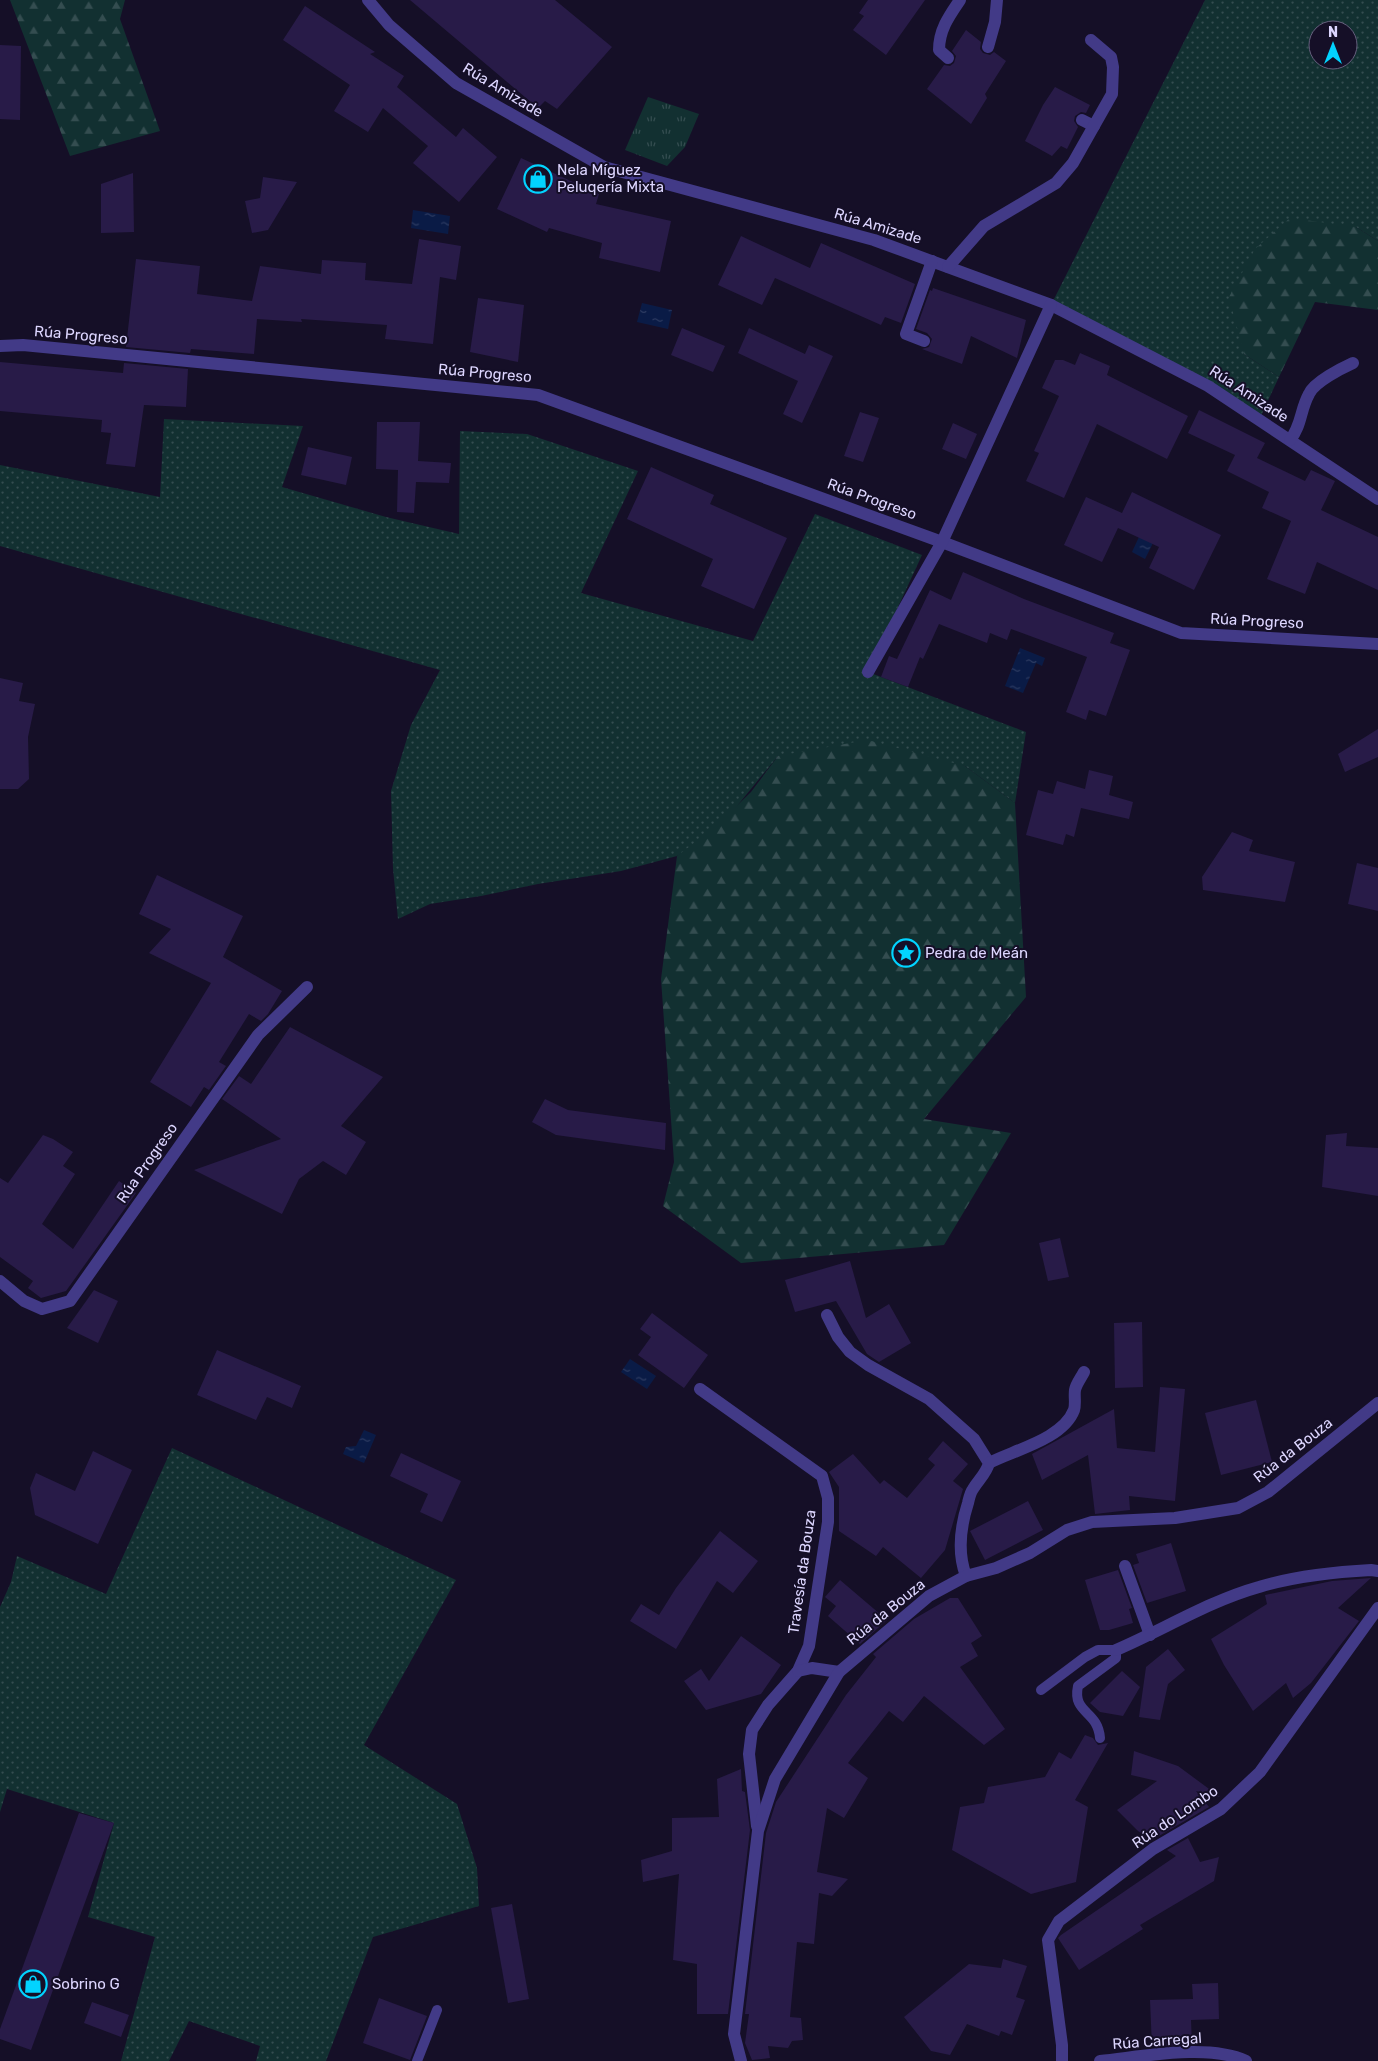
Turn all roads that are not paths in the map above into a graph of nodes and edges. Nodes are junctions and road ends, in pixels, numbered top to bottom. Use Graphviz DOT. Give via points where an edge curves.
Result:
graph roads {
  1 [pos="368,0"];
  2 [pos="960,0"];
  3 [pos="997,0"];
  4 [pos="1091,40"];
  5 [pos="988,47"];
  6 [pos="948,58"];
  7 [pos="1082,120"];
  8 [pos="1094,126"];
  9 [pos="932,261"];
  10 [pos="948,267"];
  11 [pos="1051,305"];
  12 [pos="924,341"];
  13 [pos="0,346"];
  14 [pos="1353,363"];
  15 [pos="1290,440"];
  16 [pos="1378,499"];
  17 [pos="942,542"];
  18 [pos="1378,644"];
  19 [pos="868,672"];
  20 [pos="307,987"];
  21 [pos="0,1281"];
  22 [pos="827,1314"];
  23 [pos="1084,1372"];
  24 [pos="700,1390"];
  25 [pos="1378,1403"];
  26 [pos="989,1463"];
  27 [pos="1125,1566"];
  28 [pos="1378,1571"];
  29 [pos="966,1576"];
  30 [pos="1378,1608"];
  31 [pos="1150,1635"];
  32 [pos="1116,1650"];
  33 [pos="798,1670"];
  34 [pos="839,1672"];
  35 [pos="1040,1690"];
  36 [pos="1100,1738"];
  37 [pos="758,1831"];
  38 [pos="437,2010"];
  39 [pos="417,2061"];
  40 [pos="741,2061"];
  41 [pos="1062,2061"];
  42 [pos="1100,2061"];
  43 [pos="1246,2061"];
  1 -- 9 [label="street, Rúa Amizade" via="389,25 456,83 604,167 874,240"];
  2 -- 6 [label="street" via="944,24 939,39 939,50"];
  3 -- 5 [label="street"];
  4 -- 8 [label="street" via="1111,57 1113,67 1112,94"];
  7 -- 8 [label="street"];
  8 -- 10 [label="street" via="1073,163 1056,183 984,226"];
  9 -- 10 [label="street, Rúa Amizade"];
  9 -- 12 [label="street" via="906,334"];
  10 -- 11 [label="street, Rúa Amizade"];
  11 -- 15 [label="street, Rúa Amizade" via="1208,386"];
  11 -- 17 [label="street"];
  13 -- 17 [label="street, Rúa Progreso" via="33,346 538,395"];
  14 -- 15 [label="street" via="1333,373 1309,392 1298,430"];
  15 -- 16 [label="street, Rúa Amizade"];
  17 -- 18 [label="street, Rúa Progreso" via="1181,634"];
  17 -- 19 [label="street"];
  20 -- 21 [label="street, Rúa Progreso" via="258,1035 70,1301 42,1309 24,1301"];
  22 -- 26 [label="street" via="850,1352 868,1366 929,1400 974,1439"];
  23 -- 26 [label="street" via="1075,1388 1074,1410 1061,1427 1030,1446"];
  24 -- 33 [label="street, Travesía da Bouza" via="822,1476 828,1498 828,1522 809,1646"];
  25 -- 29 [label="street, Rúa da Bouza" via="1268,1492 1238,1508 1175,1518 1092,1522 1067,1530 1005,1564"];
  26 -- 29 [label="street" via="986,1473 972,1489 965,1513 960,1538 961,1564"];
  27 -- 31 [label="street"];
  28 -- 31 [label="street" via="1330,1572 1258,1587"];
  29 -- 34 [label="street, Rúa da Bouza" via="929,1596"];
  30 -- 41 [label="street, Rúa do Lombo" via="1260,1772 1221,1809 1153,1849 1059,1921 1048,1940"];
  31 -- 32 [label="street"];
  32 -- 35 [label="lane" via="1098,1650"];
  32 -- 36 [label="lane" via="1116,1658 1078,1686 1076,1697 1099,1728"];
  33 -- 34 [label="street" via="812,1668"];
  33 -- 37 [label="street, Travesía da Bouza" via="768,1705 752,1730 749,1754"];
  34 -- 37 [label="street, Rúa da Bouza" via="775,1780"];
  37 -- 40 [label="street, Rúa da Bouza" via="734,2034"];
  38 -- 39 [label="lane"];
  42 -- 43 [label="street, Rúa Carregal" via="1190,2052"];
}
